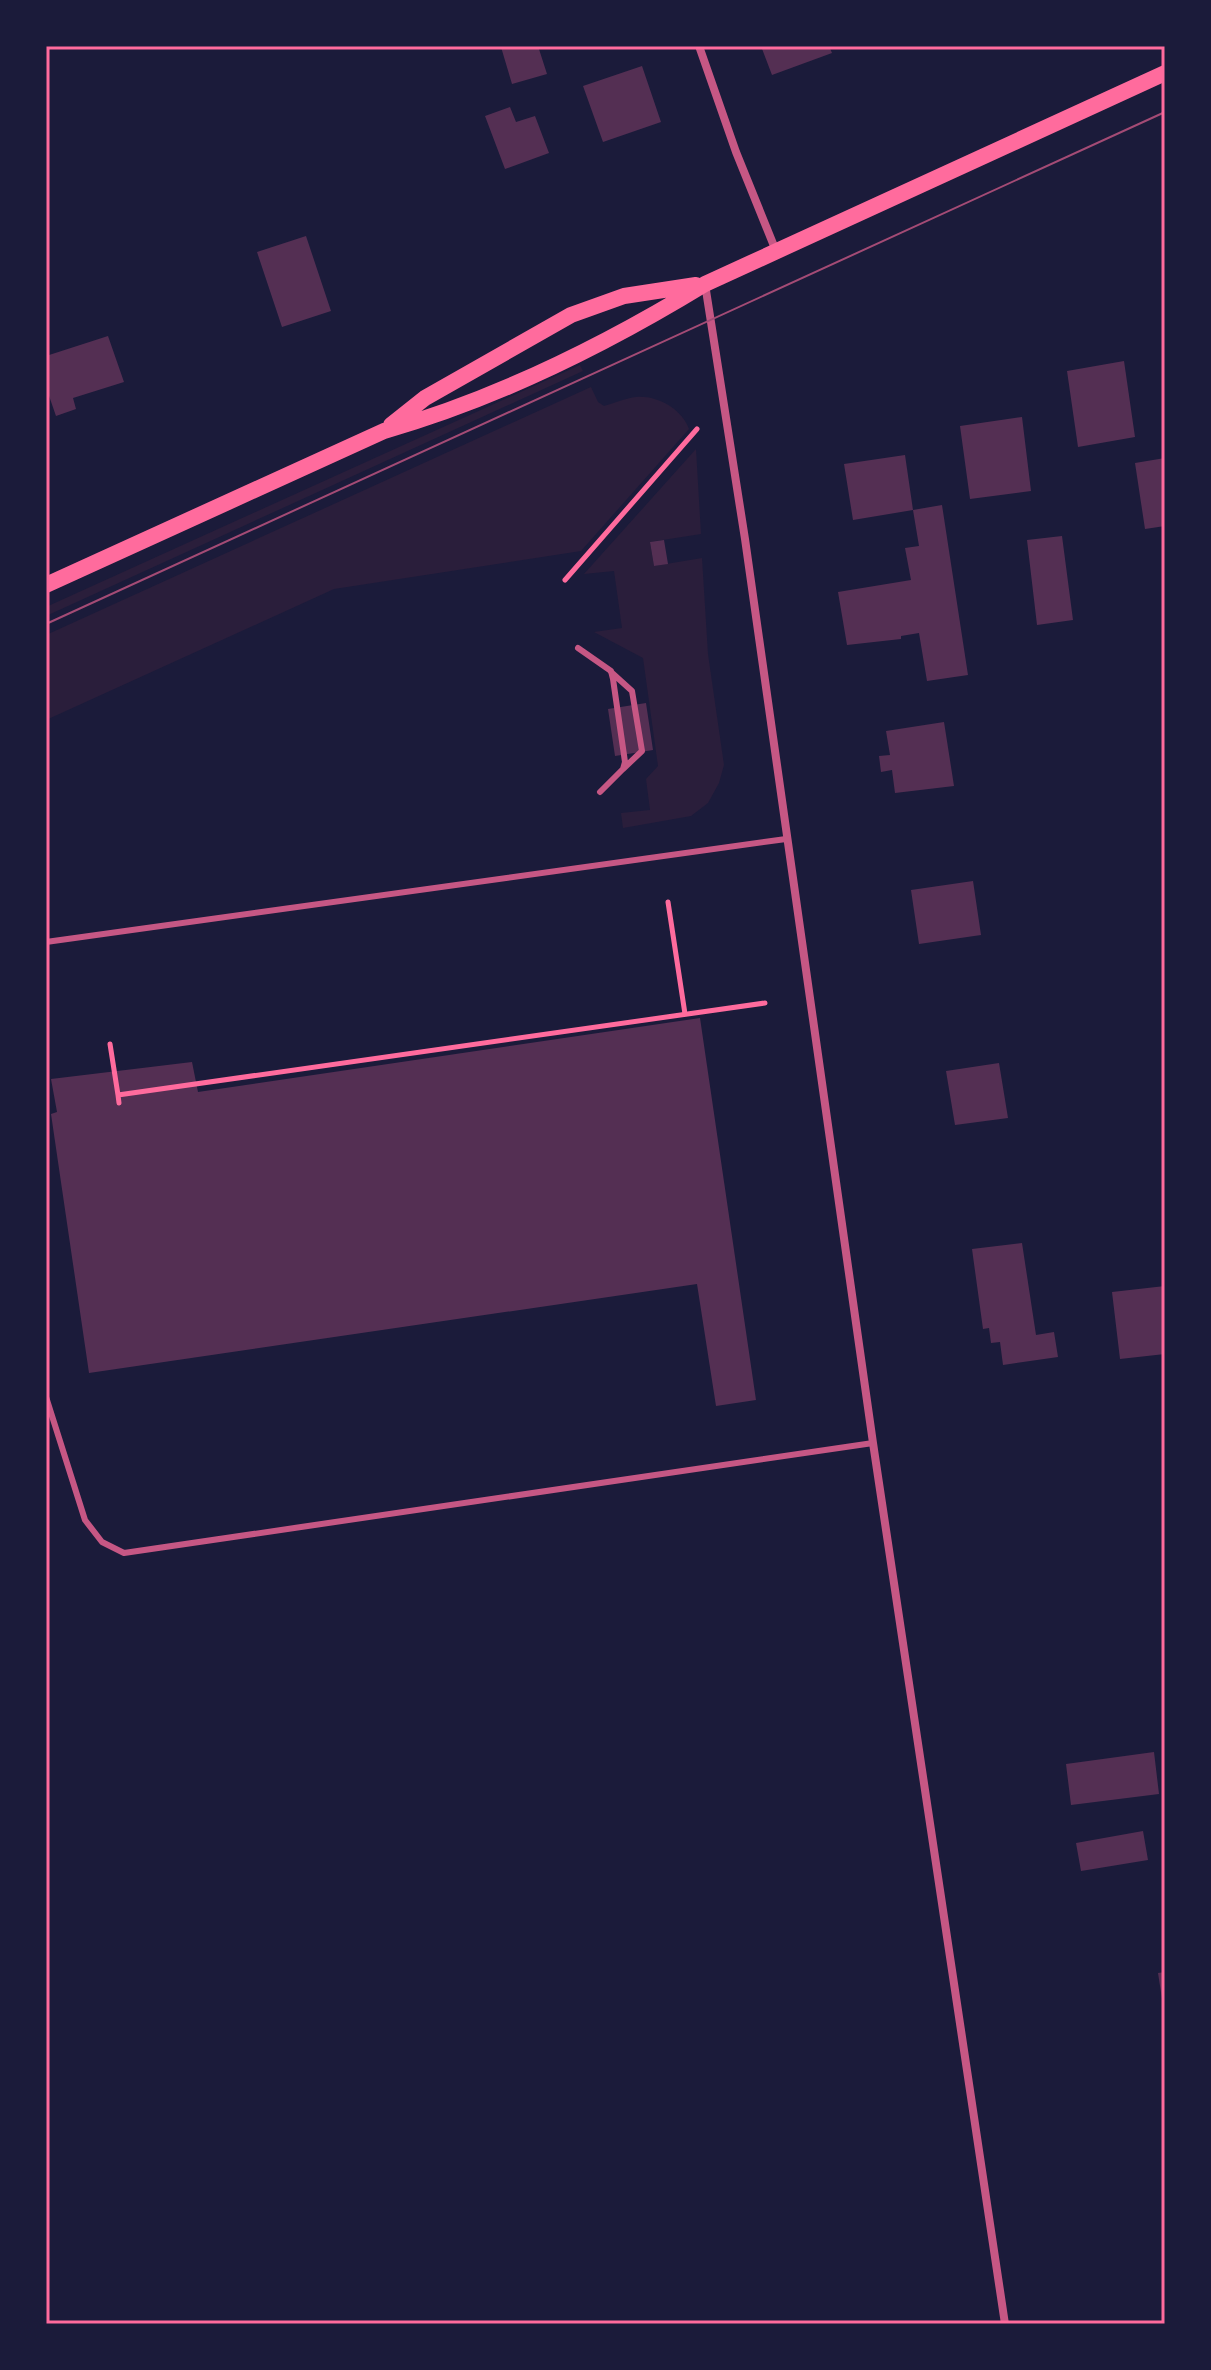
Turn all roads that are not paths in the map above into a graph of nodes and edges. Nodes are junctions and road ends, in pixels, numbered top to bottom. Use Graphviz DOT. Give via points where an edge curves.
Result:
graph roads {
  1 [pos="699,46"];
  2 [pos="1165,73"];
  3 [pos="776,252"];
  4 [pos="705,284"];
  5 [pos="384,431"];
  6 [pos="46,585"];
  7 [pos="578,648"];
  8 [pos="611,671"];
  9 [pos="623,769"];
  10 [pos="600,792"];
  11 [pos="786,839"];
  12 [pos="46,942"];
  13 [pos="46,1397"];
  14 [pos="873,1443"];
  15 [pos="1005,2324"];
  1 -- 3 [label="street"];
  2 -- 3 [label="main road"];
  3 -- 4 [label="main road"];
  4 -- 5 [label="main road" via="642,323 564,360 436,416"];
  4 -- 5 [label="main road" via="624,296 571,315 425,398"];
  4 -- 11 [label="street"];
  5 -- 6 [label="main road"];
  7 -- 8 [label="lane"];
  8 -- 9 [label="lane"];
  8 -- 9 [label="lane" via="632,691 642,751"];
  9 -- 10 [label="lane"];
  11 -- 12 [label="lane"];
  11 -- 14 [label="street"];
  13 -- 14 [label="lane" via="85,1520 102,1542 124,1553"];
  14 -- 15 [label="street"];
}
